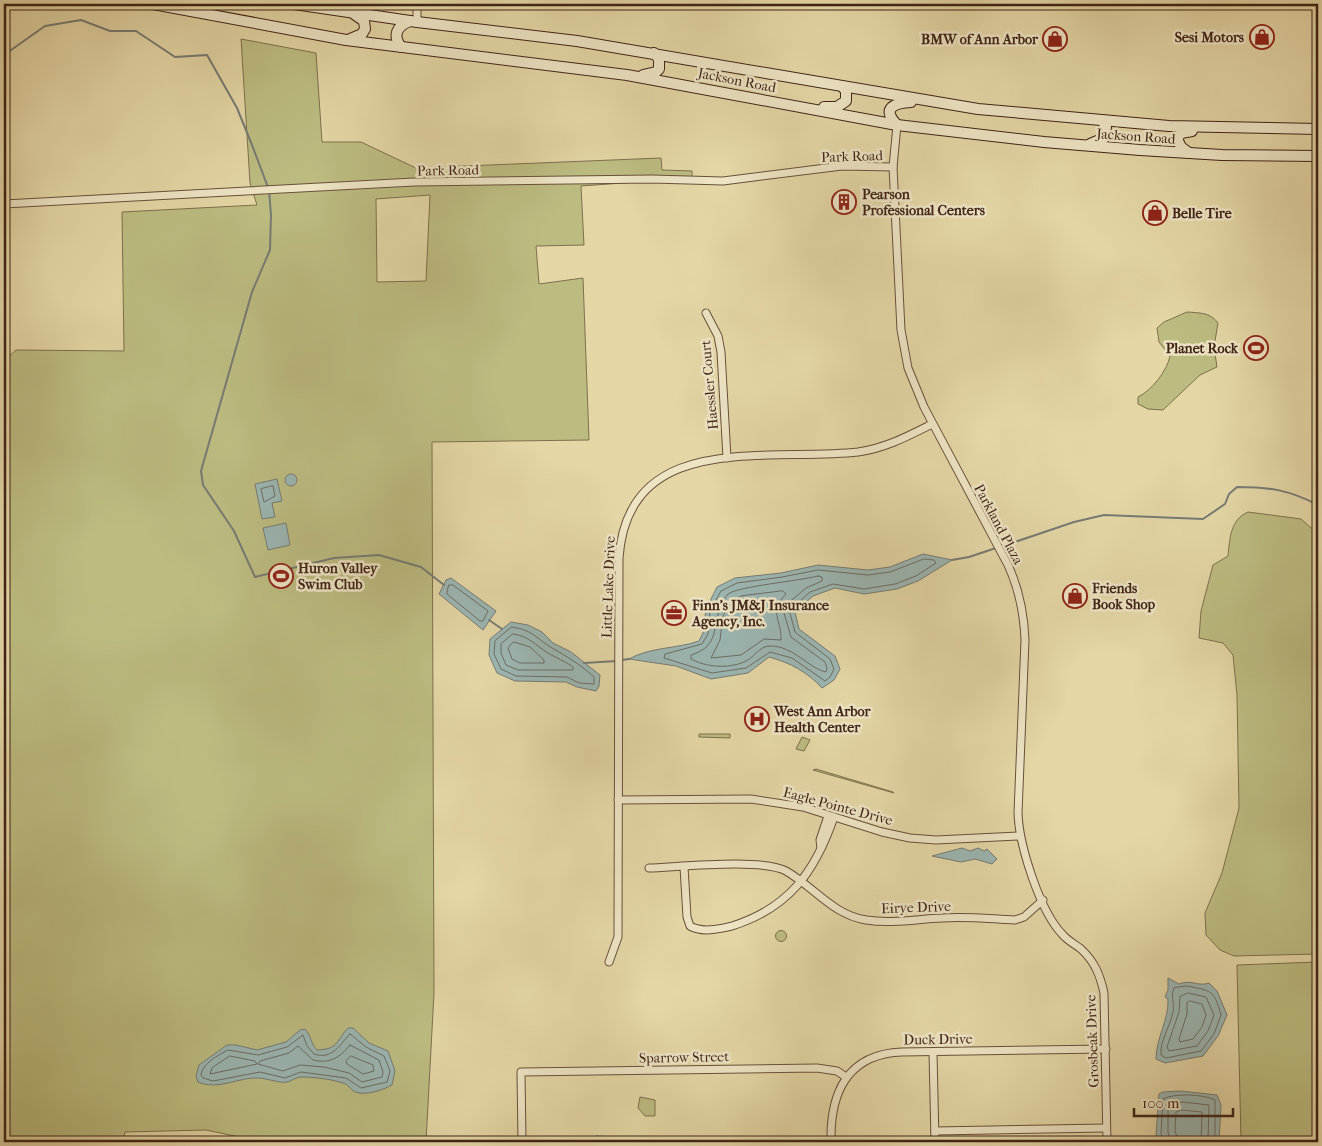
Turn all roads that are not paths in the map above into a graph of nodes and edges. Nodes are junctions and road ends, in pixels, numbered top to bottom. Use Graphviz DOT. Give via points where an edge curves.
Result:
graph roads {
  1 [pos="153,4"];
  2 [pos="294,4"];
  3 [pos="416,4"];
  4 [pos="352,13"];
  5 [pos="414,21"];
  6 [pos="346,40"];
  7 [pos="401,47"];
  8 [pos="654,54"];
  9 [pos="627,75"];
  10 [pos="842,86"];
  11 [pos="927,100"];
  12 [pos="800,107"];
  13 [pos="1102,120"];
  14 [pos="897,125"];
  15 [pos="1220,129"];
  16 [pos="1318,129"];
  17 [pos="1084,146"];
  18 [pos="1190,153"];
  19 [pos="1318,156"];
  20 [pos="893,167"];
  21 [pos="4,204"];
  22 [pos="706,313"];
  23 [pos="932,424"];
  24 [pos="727,458"];
  25 [pos="618,800"];
  26 [pos="831,816"];
  27 [pos="1020,836"];
  28 [pos="684,867"];
  29 [pos="649,868"];
  30 [pos="799,881"];
  31 [pos="1043,900"];
  32 [pos="609,962"];
  33 [pos="1106,1049"];
  34 [pos="932,1052"];
  35 [pos="846,1077"];
  36 [pos="1106,1128"];
  37 [pos="935,1131"];
  38 [pos="522,1142"];
  39 [pos="831,1142"];
  40 [pos="935,1142"];
  41 [pos="1106,1142"];
  1 -- 6 [label="main road, Jackson Road"];
  2 -- 4 [label="main road, Jackson Road"];
  3 -- 5 [label="street"];
  4 -- 5 [label="main road, Jackson Road"];
  4 -- 6 [label="main road" via="364,21 365,29 362,34"];
  5 -- 7 [label="main road" via="399,28 396,41"];
  5 -- 8 [label="main road, Jackson Road"];
  6 -- 7 [label="main road, Jackson Road"];
  7 -- 9 [label="main road, Jackson Road"];
  8 -- 9 [label="main road" via="660,65 656,72"];
  8 -- 10 [label="main road, Jackson Road"];
  9 -- 12 [label="main road, Jackson Road"];
  10 -- 11 [label="main road, Jackson Road"];
  10 -- 12 [label="main road" via="847,97 843,104"];
  11 -- 13 [label="main road, Jackson Road" via="978,109"];
  11 -- 14 [label="main road" via="892,106 891,119"];
  12 -- 14 [label="main road, Jackson Road"];
  13 -- 15 [label="main road, Jackson Road"];
  13 -- 17 [label="main road" via="1106,127 1104,138"];
  14 -- 17 [label="main road, Jackson Road"];
  14 -- 20 [label="street, Parkland Plaza"];
  15 -- 16 [label="main road, Jackson Road"];
  15 -- 18 [label="main road" via="1180,133 1178,143"];
  17 -- 18 [label="main road, Jackson Road"];
  18 -- 19 [label="main road, Jackson Road"];
  20 -- 21 [label="street, Park Road" via="842,166 724,181 414,182"];
  20 -- 23 [label="street, Parkland Plaza" via="902,342 911,379"];
  22 -- 24 [label="street, Haessler Court" via="718,336 721,352"];
  23 -- 24 [label="street, Little Lake Drive" via="893,444 857,452"];
  23 -- 27 [label="street, Parkland Plaza" via="1018,590 1025,629 1018,813"];
  24 -- 25 [label="street, Little Lake Drive" via="696,463 664,474 643,494 625,519 618,558"];
  25 -- 26 [label="street, Eagle Pointe Drive" via="751,799"];
  25 -- 32 [label="street, Little Lake Drive" via="618,937"];
  26 -- 27 [label="street, Eagle Pointe Drive" via="910,838"];
  26 -- 30 [label="street" via="820,840 821,848 807,875"];
  27 -- 31 [label="street, Parkland Plaza" via="1029,869"];
  28 -- 29 [label="street, Eirye Drive"];
  28 -- 30 [label="street, Eirye Drive" via="765,866 785,870"];
  28 -- 30 [label="street" via="687,917 690,926 700,930 724,928 770,911 789,895"];
  30 -- 31 [label="street, Eirye Drive" via="842,913 865,920 1015,920 1024,917"];
  31 -- 33 [label="street, Grosbeak Drive" via="1049,917 1063,935 1099,970 1104,993"];
  33 -- 34 [label="street, Duck Drive"];
  33 -- 36 [label="street, Grosbeak Drive"];
  34 -- 35 [label="street, Duck Drive" via="882,1054"];
  34 -- 37 [label="street"];
  35 -- 38 [label="street, Sparrow Street" via="837,1071 816,1068 521,1072"];
  35 -- 39 [label="street, Duck Drive" via="833,1106"];
  36 -- 37 [label="street"];
  36 -- 41 [label="street, Grosbeak Drive"];
  37 -- 40 [label="street"];
}
